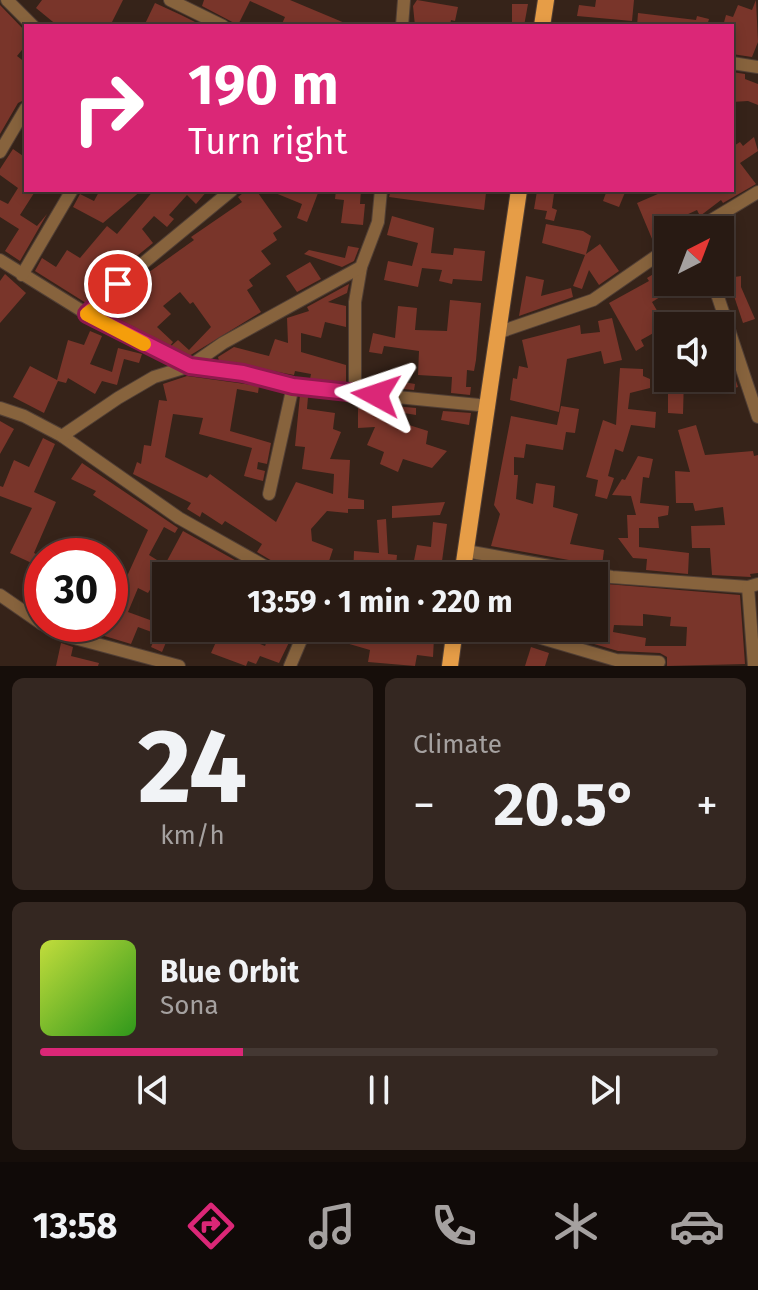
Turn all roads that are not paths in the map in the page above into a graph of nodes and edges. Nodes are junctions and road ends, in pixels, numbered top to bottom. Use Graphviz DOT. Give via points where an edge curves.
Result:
graph roads {
  1 [pos="7,0"];
  2 [pos="170,0"];
  3 [pos="404,0"];
  4 [pos="546,0"];
  5 [pos="31,24"];
  6 [pos="219,24"];
  7 [pos="402,24"];
  8 [pos="542,24"];
  9 [pos="734,63"];
  10 [pos="758,67"];
  11 [pos="24,111"];
  12 [pos="0,152"];
  13 [pos="71,192"];
  14 [pos="230,192"];
  15 [pos="381,192"];
  16 [pos="519,192"];
  17 [pos="758,192"];
  18 [pos="719,216"];
  19 [pos="654,257"];
  20 [pos="0,260"];
  21 [pos="361,267"];
  22 [pos="22,275"];
  23 [pos="718,296"];
  24 [pos="87,314"];
  25 [pos="497,333"];
  26 [pos="190,366"];
  27 [pos="293,386"];
  28 [pos="355,392"];
  29 [pos="489,406"];
  30 [pos="0,408"];
  31 [pos="758,417"];
  32 [pos="62,436"];
  33 [pos="269,494"];
  34 [pos="466,551"];
  35 [pos="257,562"];
  36 [pos="464,562"];
  37 [pos="753,586"];
  38 [pos="0,595"];
  39 [pos="300,642"];
  40 [pos="453,642"];
  41 [pos="555,642"];
  42 [pos="659,662"];
  43 [pos="179,666"];
  44 [pos="290,666"];
  45 [pos="450,666"];
  46 [pos="754,666"];
  1 -- 5 [label="street"];
  2 -- 6 [label="street"];
  3 -- 7 [label="street"];
  4 -- 8 [label="main road"];
  9 -- 10 [label="street"];
  11 -- 12 [label="street"];
  13 -- 22 [label="street"];
  14 -- 24 [label="street"];
  15 -- 21 [label="street" via="378,222"];
  16 -- 25 [label="main road"];
  17 -- 18 [label="street"];
  19 -- 25 [label="street" via="579,307"];
  20 -- 22 [label="street"];
  21 -- 26 [label="street"];
  21 -- 28 [label="street" via="355,302"];
  22 -- 24 [label="street"];
  23 -- 31 [label="street"];
  24 -- 26 [label="street"];
  25 -- 29 [label="main road"];
  26 -- 27 [label="street"];
  26 -- 32 [label="street" via="142,384"];
  27 -- 28 [label="street"];
  27 -- 33 [label="street"];
  28 -- 29 [label="street"];
  29 -- 34 [label="main road"];
  30 -- 32 [label="street"];
  32 -- 35 [label="street" via="179,518"];
  34 -- 36 [label="main road"];
  34 -- 37 [label="street" via="612,577"];
  37 -- 46 [label="street"];
  38 -- 43 [label="street" via="67,636"];
  39 -- 44 [label="street"];
  40 -- 45 [label="main road"];
  41 -- 42 [label="street" via="616,660"];
}
